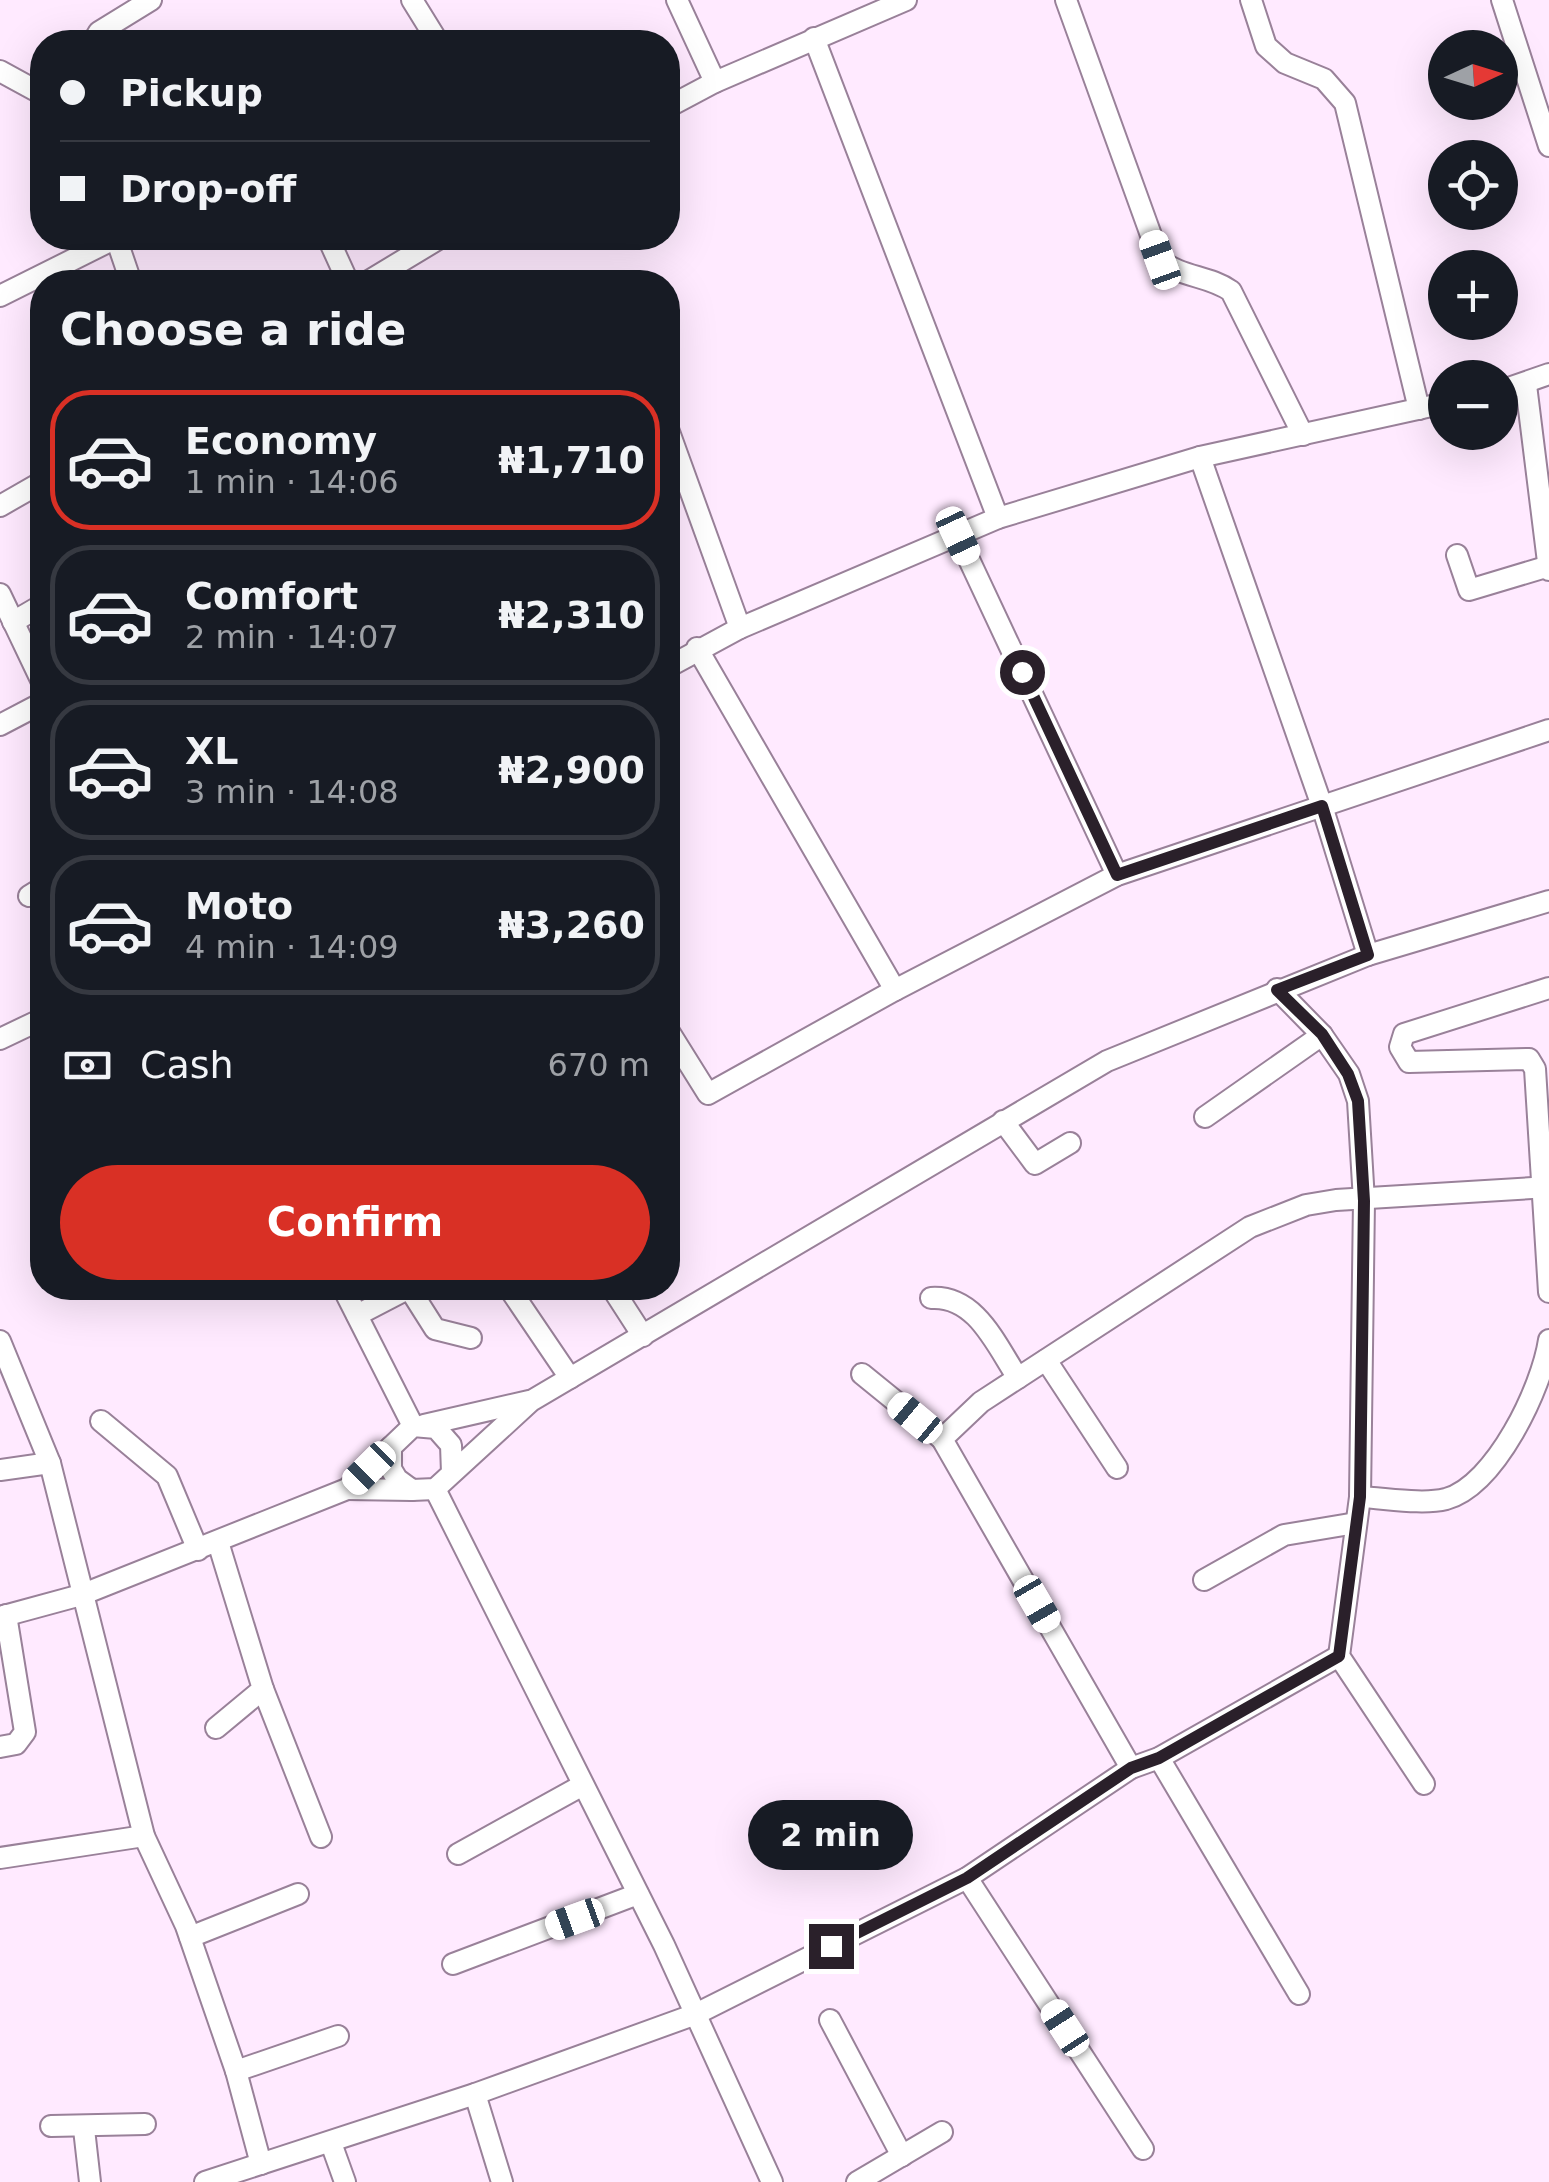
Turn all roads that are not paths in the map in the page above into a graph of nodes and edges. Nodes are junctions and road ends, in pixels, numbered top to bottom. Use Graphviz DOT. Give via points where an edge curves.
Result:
graph roads {
  1 [pos="151,0"];
  2 [pos="412,0"];
  3 [pos="677,0"];
  4 [pos="850,0"];
  5 [pos="906,0"];
  6 [pos="1066,0"];
  7 [pos="1251,0"];
  8 [pos="1502,0"];
  9 [pos="850,23"];
  10 [pos="102,30"];
  11 [pos="431,30"];
  12 [pos="814,38"];
  13 [pos="0,71"];
  14 [pos="715,82"];
  15 [pos="30,87"];
  16 [pos="680,101"];
  17 [pos="1549,146"];
  18 [pos="92,250"];
  19 [pos="420,250"];
  20 [pos="52,270"];
  21 [pos="387,270"];
  22 [pos="30,281"];
  23 [pos="0,296"];
  24 [pos="1549,374"];
  25 [pos="1526,385"];
  26 [pos="1518,387"];
  27 [pos="1428,407"];
  28 [pos="1420,409"];
  29 [pos="1303,434"];
  30 [pos="1200,457"];
  31 [pos="680,461"];
  32 [pos="30,489"];
  33 [pos="0,506"];
  34 [pos="998,518"];
  35 [pos="958,536"];
  36 [pos="1456,556"];
  37 [pos="1549,568"];
  38 [pos="0,594"];
  39 [pos="30,612"];
  40 [pos="14,622"];
  41 [pos="740,628"];
  42 [pos="697,648"];
  43 [pos="30,656"];
  44 [pos="680,659"];
  45 [pos="30,709"];
  46 [pos="0,725"];
  47 [pos="1549,730"];
  48 [pos="1322,806"];
  49 [pos="1117,875"];
  50 [pos="1549,902"];
  51 [pos="1368,955"];
  52 [pos="1549,988"];
  53 [pos="895,990"];
  54 [pos="1277,990"];
  55 [pos="30,1025"];
  56 [pos="1322,1034"];
  57 [pos="0,1039"];
  58 [pos="680,1049"];
  59 [pos="1205,1117"];
  60 [pos="1003,1121"];
  61 [pos="1070,1143"];
  62 [pos="1546,1187"];
  63 [pos="1364,1201"];
  64 [pos="1549,1292"];
  65 [pos="931,1298"];
  66 [pos="349,1300"];
  67 [pos="386,1300"];
  68 [pos="417,1300"];
  69 [pos="517,1300"];
  70 [pos="620,1300"];
  71 [pos="357,1315"];
  72 [pos="643,1336"];
  73 [pos="471,1338"];
  74 [pos="1549,1340"];
  75 [pos="0,1341"];
  76 [pos="1046,1360"];
  77 [pos="862,1374"];
  78 [pos="570,1378"];
  79 [pos="1018,1378"];
  80 [pos="531,1401"];
  81 [pos="101,1421"];
  82 [pos="418,1426"];
  83 [pos="942,1440"];
  84 [pos="391,1447"];
  85 [pos="50,1463"];
  86 [pos="1116,1468"];
  87 [pos="0,1470"];
  88 [pos="452,1473"];
  89 [pos="435,1489"];
  90 [pos="347,1490"];
  91 [pos="412,1490"];
  92 [pos="1360,1497"];
  93 [pos="1356,1523"];
  94 [pos="208,1546"];
  95 [pos="1204,1580"];
  96 [pos="81,1595"];
  97 [pos="3,1616"];
  98 [pos="1339,1656"];
  99 [pos="263,1689"];
  100 [pos="216,1728"];
  101 [pos="0,1747"];
  102 [pos="1159,1758"];
  103 [pos="1131,1768"];
  104 [pos="583,1784"];
  105 [pos="1424,1784"];
  106 [pos="144,1836"];
  107 [pos="321,1837"];
  108 [pos="458,1854"];
  109 [pos="0,1858"];
  110 [pos="967,1878"];
  111 [pos="298,1894"];
  112 [pos="638,1894"];
  113 [pos="190,1936"];
  114 [pos="454,1964"];
  115 [pos="1299,1994"];
  116 [pos="696,2014"];
  117 [pos="830,2020"];
  118 [pos="338,2036"];
  119 [pos="236,2072"];
  120 [pos="475,2094"];
  121 [pos="145,2124"];
  122 [pos="51,2126"];
  123 [pos="84,2129"];
  124 [pos="942,2132"];
  125 [pos="331,2142"];
  126 [pos="1144,2148"];
  127 [pos="902,2156"];
  128 [pos="261,2164"];
  129 [pos="90,2182"];
  130 [pos="206,2182"];
  131 [pos="345,2182"];
  132 [pos="502,2182"];
  133 [pos="772,2182"];
  134 [pos="857,2182"];
  1 -- 10 [label="street"];
  2 -- 11 [label="street"];
  3 -- 14 [label="street"];
  4 -- 9 [label="street"];
  5 -- 9 [label="street"];
  6 -- 29 [label="street" via="1160,260 1178,274 1214,279 1231,291"];
  7 -- 28 [label="street" via="1266,46 1284,63 1324,79 1345,102"];
  8 -- 17 [label="street"];
  9 -- 12 [label="street"];
  12 -- 14 [label="street"];
  12 -- 34 [label="street"];
  13 -- 15 [label="street"];
  14 -- 16 [label="street"];
  18 -- 20 [label="street"];
  19 -- 21 [label="street"];
  22 -- 23 [label="street"];
  24 -- 25 [label="street"];
  25 -- 26 [label="street"];
  25 -- 37 [label="street"];
  27 -- 28 [label="street"];
  28 -- 29 [label="street"];
  29 -- 30 [label="street"];
  30 -- 34 [label="street"];
  30 -- 48 [label="street"];
  31 -- 41 [label="street"];
  32 -- 33 [label="street"];
  34 -- 35 [label="street"];
  35 -- 41 [label="street"];
  35 -- 49 [label="street"];
  36 -- 37 [label="street" via="1469,590"];
  38 -- 40 [label="street"];
  39 -- 40 [label="street"];
  40 -- 43 [label="street"];
  41 -- 42 [label="street"];
  42 -- 44 [label="street"];
  42 -- 53 [label="street"];
  45 -- 46 [label="street"];
  47 -- 48 [label="street"];
  48 -- 49 [label="street"];
  48 -- 51 [label="street"];
  49 -- 53 [label="street"];
  50 -- 51 [label="street"];
  51 -- 54 [label="street"];
  52 -- 62 [label="street" via="1404,1034 1400,1047 1410,1062 1529,1059"];
  53 -- 58 [label="street" via="708,1094"];
  54 -- 56 [label="street"];
  54 -- 60 [label="street" via="1107,1061"];
  55 -- 57 [label="street"];
  56 -- 59 [label="street"];
  56 -- 63 [label="street" via="1358,1101"];
  60 -- 61 [label="street" via="1035,1164"];
  60 -- 72 [label="street"];
  62 -- 63 [label="street"];
  62 -- 64 [label="street"];
  63 -- 76 [label="street" via="1306,1205 1250,1228"];
  63 -- 92 [label="street"];
  65 -- 79 [label="street" via="952,1296 970,1309"];
  66 -- 71 [label="street"];
  67 -- 71 [label="street"];
  68 -- 73 [label="street" via="435,1329"];
  69 -- 78 [label="street"];
  70 -- 72 [label="street"];
  71 -- 82 [label="street"];
  72 -- 78 [label="street"];
  74 -- 92 [label="street" via="1545,1366 1497,1460 1476,1479 1446,1499"];
  75 -- 85 [label="street"];
  76 -- 79 [label="street"];
  76 -- 86 [label="street"];
  77 -- 83 [label="street"];
  78 -- 80 [label="street"];
  79 -- 83 [label="street"];
  80 -- 82 [label="street"];
  80 -- 88 [label="street"];
  81 -- 94 [label="street" via="167,1476"];
  82 -- 84 [label="street"];
  82 -- 88 [label="street" via="436,1428 451,1445"];
  83 -- 103 [label="street"];
  84 -- 90 [label="street"];
  84 -- 91 [label="street" via="391,1469"];
  85 -- 87 [label="street"];
  85 -- 96 [label="street"];
  88 -- 89 [label="street"];
  89 -- 91 [label="street"];
  89 -- 104 [label="street"];
  90 -- 91 [label="street"];
  90 -- 94 [label="street"];
  92 -- 93 [label="street"];
  93 -- 95 [label="street" via="1284,1536"];
  93 -- 98 [label="street"];
  94 -- 96 [label="street"];
  94 -- 99 [label="street"];
  96 -- 97 [label="street"];
  96 -- 106 [label="street"];
  97 -- 101 [label="street" via="25,1732 16,1744"];
  98 -- 102 [label="street"];
  98 -- 105 [label="street"];
  99 -- 100 [label="street"];
  99 -- 107 [label="street"];
  102 -- 103 [label="street"];
  102 -- 115 [label="street"];
  103 -- 110 [label="street"];
  104 -- 108 [label="street"];
  104 -- 112 [label="street"];
  106 -- 109 [label="street"];
  106 -- 113 [label="street"];
  110 -- 116 [label="street"];
  110 -- 126 [label="street"];
  111 -- 113 [label="street"];
  112 -- 114 [label="street"];
  112 -- 116 [label="street"];
  113 -- 119 [label="street"];
  116 -- 120 [label="street"];
  116 -- 133 [label="street"];
  117 -- 127 [label="street"];
  118 -- 119 [label="street"];
  119 -- 128 [label="street"];
  120 -- 125 [label="street"];
  120 -- 132 [label="street"];
  121 -- 123 [label="street"];
  122 -- 123 [label="street"];
  123 -- 129 [label="street"];
  124 -- 127 [label="street"];
  125 -- 128 [label="street"];
  125 -- 131 [label="street"];
  127 -- 134 [label="street"];
  128 -- 130 [label="street"];
}
